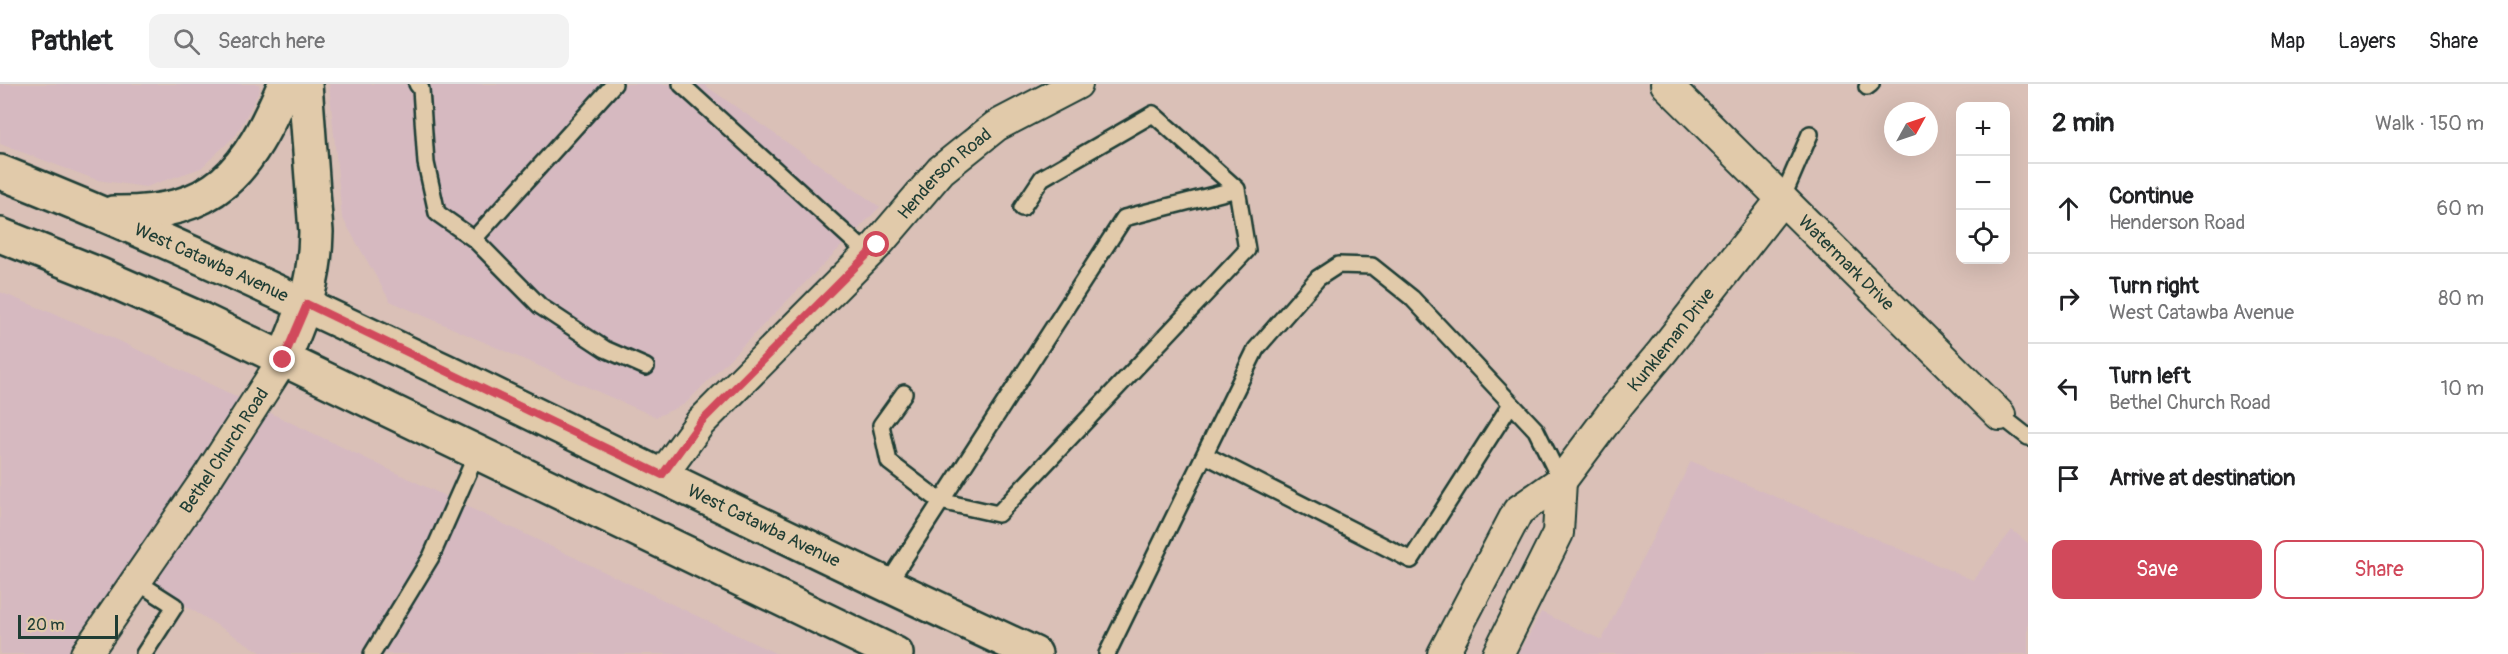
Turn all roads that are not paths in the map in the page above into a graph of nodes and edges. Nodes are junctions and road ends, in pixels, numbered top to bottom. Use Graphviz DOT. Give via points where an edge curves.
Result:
graph roads {
  1 [pos="285,84"];
  2 [pos="305,84"];
  3 [pos="417,84"];
  4 [pos="614,84"];
  5 [pos="681,84"];
  6 [pos="1077,84"];
  7 [pos="1666,84"];
  8 [pos="1810,134"];
  9 [pos="0,172"];
  10 [pos="1237,189"];
  11 [pos="1782,199"];
  12 [pos="1022,208"];
  13 [pos="105,213"];
  14 [pos="0,235"];
  15 [pos="474,238"];
  16 [pos="868,254"];
  17 [pos="307,304"];
  18 [pos="283,360"];
  19 [pos="646,367"];
  20 [pos="904,393"];
  21 [pos="1511,404"];
  22 [pos="2000,415"];
  23 [pos="2028,437"];
  24 [pos="477,453"];
  25 [pos="1205,454"];
  26 [pos="662,475"];
  27 [pos="1561,481"];
  28 [pos="940,501"];
  29 [pos="136,581"];
  30 [pos="887,585"];
  31 [pos="151,652"];
  32 [pos="86,654"];
  33 [pos="372,654"];
  34 [pos="896,654"];
  35 [pos="1035,654"];
  36 [pos="1107,654"];
  37 [pos="1443,654"];
  38 [pos="1498,654"];
  1 -- 13 [label="main road" via="255,149 216,189 169,210"];
  2 -- 17 [label="main road, Bethel Church Road" via="316,232 314,276"];
  3 -- 15 [label="lane" via="426,163 437,213"];
  4 -- 15 [label="lane"];
  5 -- 16 [label="lane"];
  6 -- 16 [label="street, Henderson Road" via="996,126 959,153"];
  7 -- 11 [label="street, Watermark Drive"];
  8 -- 11 [label="lane"];
  9 -- 13 [label="main road, West Catawba Avenue"];
  10 -- 12 [label="lane" via="1153,114 1042,178"];
  10 -- 28 [label="lane" via="1124,218"];
  10 -- 28 [label="lane" via="1247,249 1006,506 998,514"];
  11 -- 22 [label="street, Watermark Drive"];
  11 -- 27 [label="street, Kunkleman Drive"];
  13 -- 17 [label="main road, West Catawba Avenue"];
  14 -- 18 [label="main road" via="183,312"];
  15 -- 19 [label="lane" via="540,306 605,350"];
  16 -- 26 [label="street, Henderson Road" via="700,423"];
  17 -- 18 [label="main road, Bethel Church Road"];
  17 -- 26 [label="main road, West Catawba Avenue"];
  18 -- 24 [label="main road"];
  18 -- 29 [label="street, Bethel Church Road"];
  20 -- 28 [label="lane" via="881,425 889,462"];
  21 -- 25 [label="lane" via="1411,560"];
  21 -- 25 [label="lane" via="1412,298 1372,266 1338,265 1318,278 1256,349"];
  21 -- 27 [label="lane" via="1536,430"];
  22 -- 23 [label="lane, Watermark Drive"];
  24 -- 33 [label="lane" via="432,558"];
  24 -- 34 [label="main road"];
  25 -- 36 [label="lane"];
  26 -- 30 [label="main road, West Catawba Avenue"];
  27 -- 37 [label="street, Kunkleman Drive" via="1518,511"];
  27 -- 38 [label="street" via="1558,533"];
  28 -- 30 [label="lane"];
  29 -- 31 [label="lane" via="175,606"];
  29 -- 32 [label="street, Bethel Church Road"];
  30 -- 35 [label="main road, West Catawba Avenue"];
}
